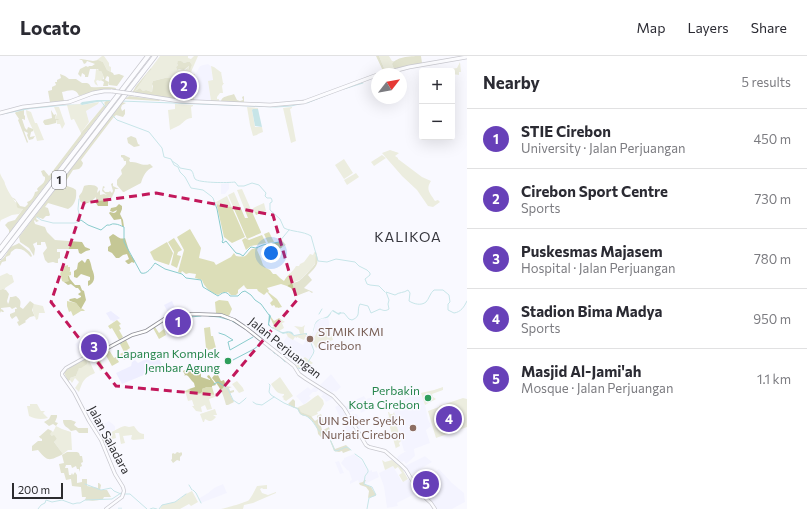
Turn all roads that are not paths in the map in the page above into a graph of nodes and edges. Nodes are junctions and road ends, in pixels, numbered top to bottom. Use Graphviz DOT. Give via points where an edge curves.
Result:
graph roads {
  1 [pos="148,56"];
  2 [pos="154,56"];
  3 [pos="467,57"];
  4 [pos="405,68"];
  5 [pos="371,78"];
  6 [pos="0,112"];
  7 [pos="0,249"];
  8 [pos="0,257"];
  9 [pos="62,375"];
  10 [pos="106,509"];
  11 [pos="435,509"];
  1 -- 7 [label="highway, 1"];
  2 -- 8 [label="highway, 1"];
  3 -- 4 [label="main road"];
  5 -- 6 [label="main road, bridge" via="304,102 281,105 179,101 104,91 69,102"];
  9 -- 10 [label="street, Jalan Saladara" via="101,440 123,487 123,495"];
  9 -- 11 [label="street, Jalan Perjuangan" via="66,368 84,358 146,331 166,318 192,314 215,314 226,317 250,331 294,366 306,380 333,396 344,408 366,445 385,451 401,465 419,492"];
}
